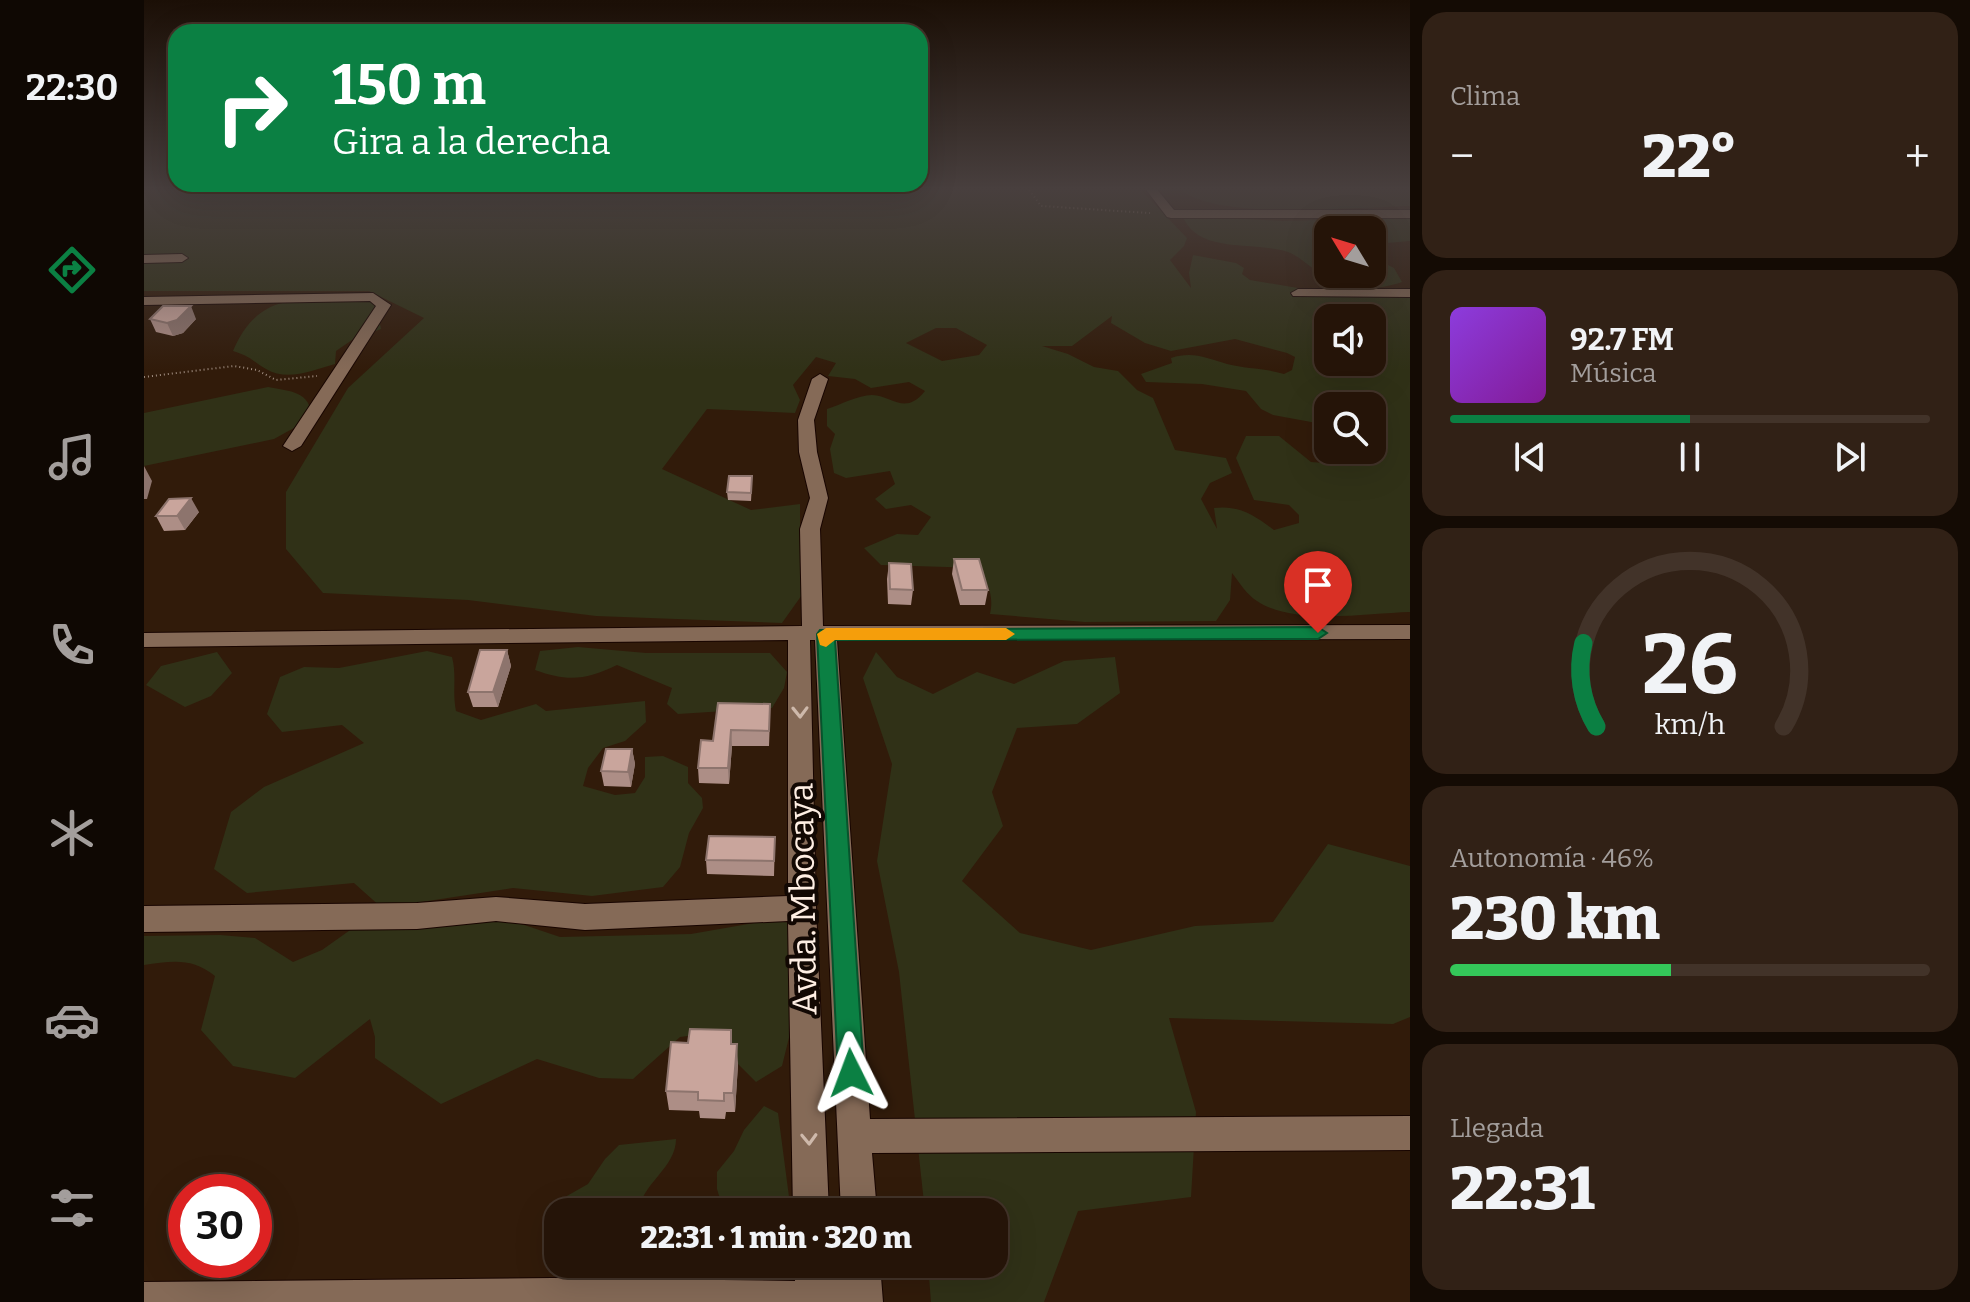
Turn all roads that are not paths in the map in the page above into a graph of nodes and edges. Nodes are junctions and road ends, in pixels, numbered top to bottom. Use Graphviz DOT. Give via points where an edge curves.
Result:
graph roads {
  1 [pos="182,258"];
  2 [pos="144,259"];
  3 [pos="1298,293"];
  4 [pos="1410,293"];
  5 [pos="144,301"];
  6 [pos="820,379"];
  7 [pos="292,446"];
  8 [pos="1410,632"];
  9 [pos="813,634"];
  10 [pos="144,640"];
  11 [pos="802,908"];
  12 [pos="144,919"];
  13 [pos="1410,1133"];
  14 [pos="855,1136"];
  15 [pos="811,1198"];
  16 [pos="858,1198"];
  17 [pos="863,1288"];
  18 [pos="814,1289"];
  19 [pos="144,1301"];
  20 [pos="287,1301"];
  1 -- 2 [label="street"];
  3 -- 4 [label="street"];
  5 -- 7 [label="street" via="373,297 384,305"];
  6 -- 9 [label="street" via="806,420 819,498 810,529"];
  8 -- 9 [label="street"];
  9 -- 10 [label="street"];
  9 -- 11 [label="street, Avda. Mbocaya, one-way"];
  9 -- 14 [label="street"];
  11 -- 12 [label="street" via="585,917 496,909 417,916"];
  11 -- 15 [label="street, Avda. Mbocaya, one-way"];
  13 -- 14 [label="street"];
  14 -- 16 [label="street"];
  17 -- 18 [label="street"];
  18 -- 20 [label="street"];
  19 -- 20 [label="street"];
}
